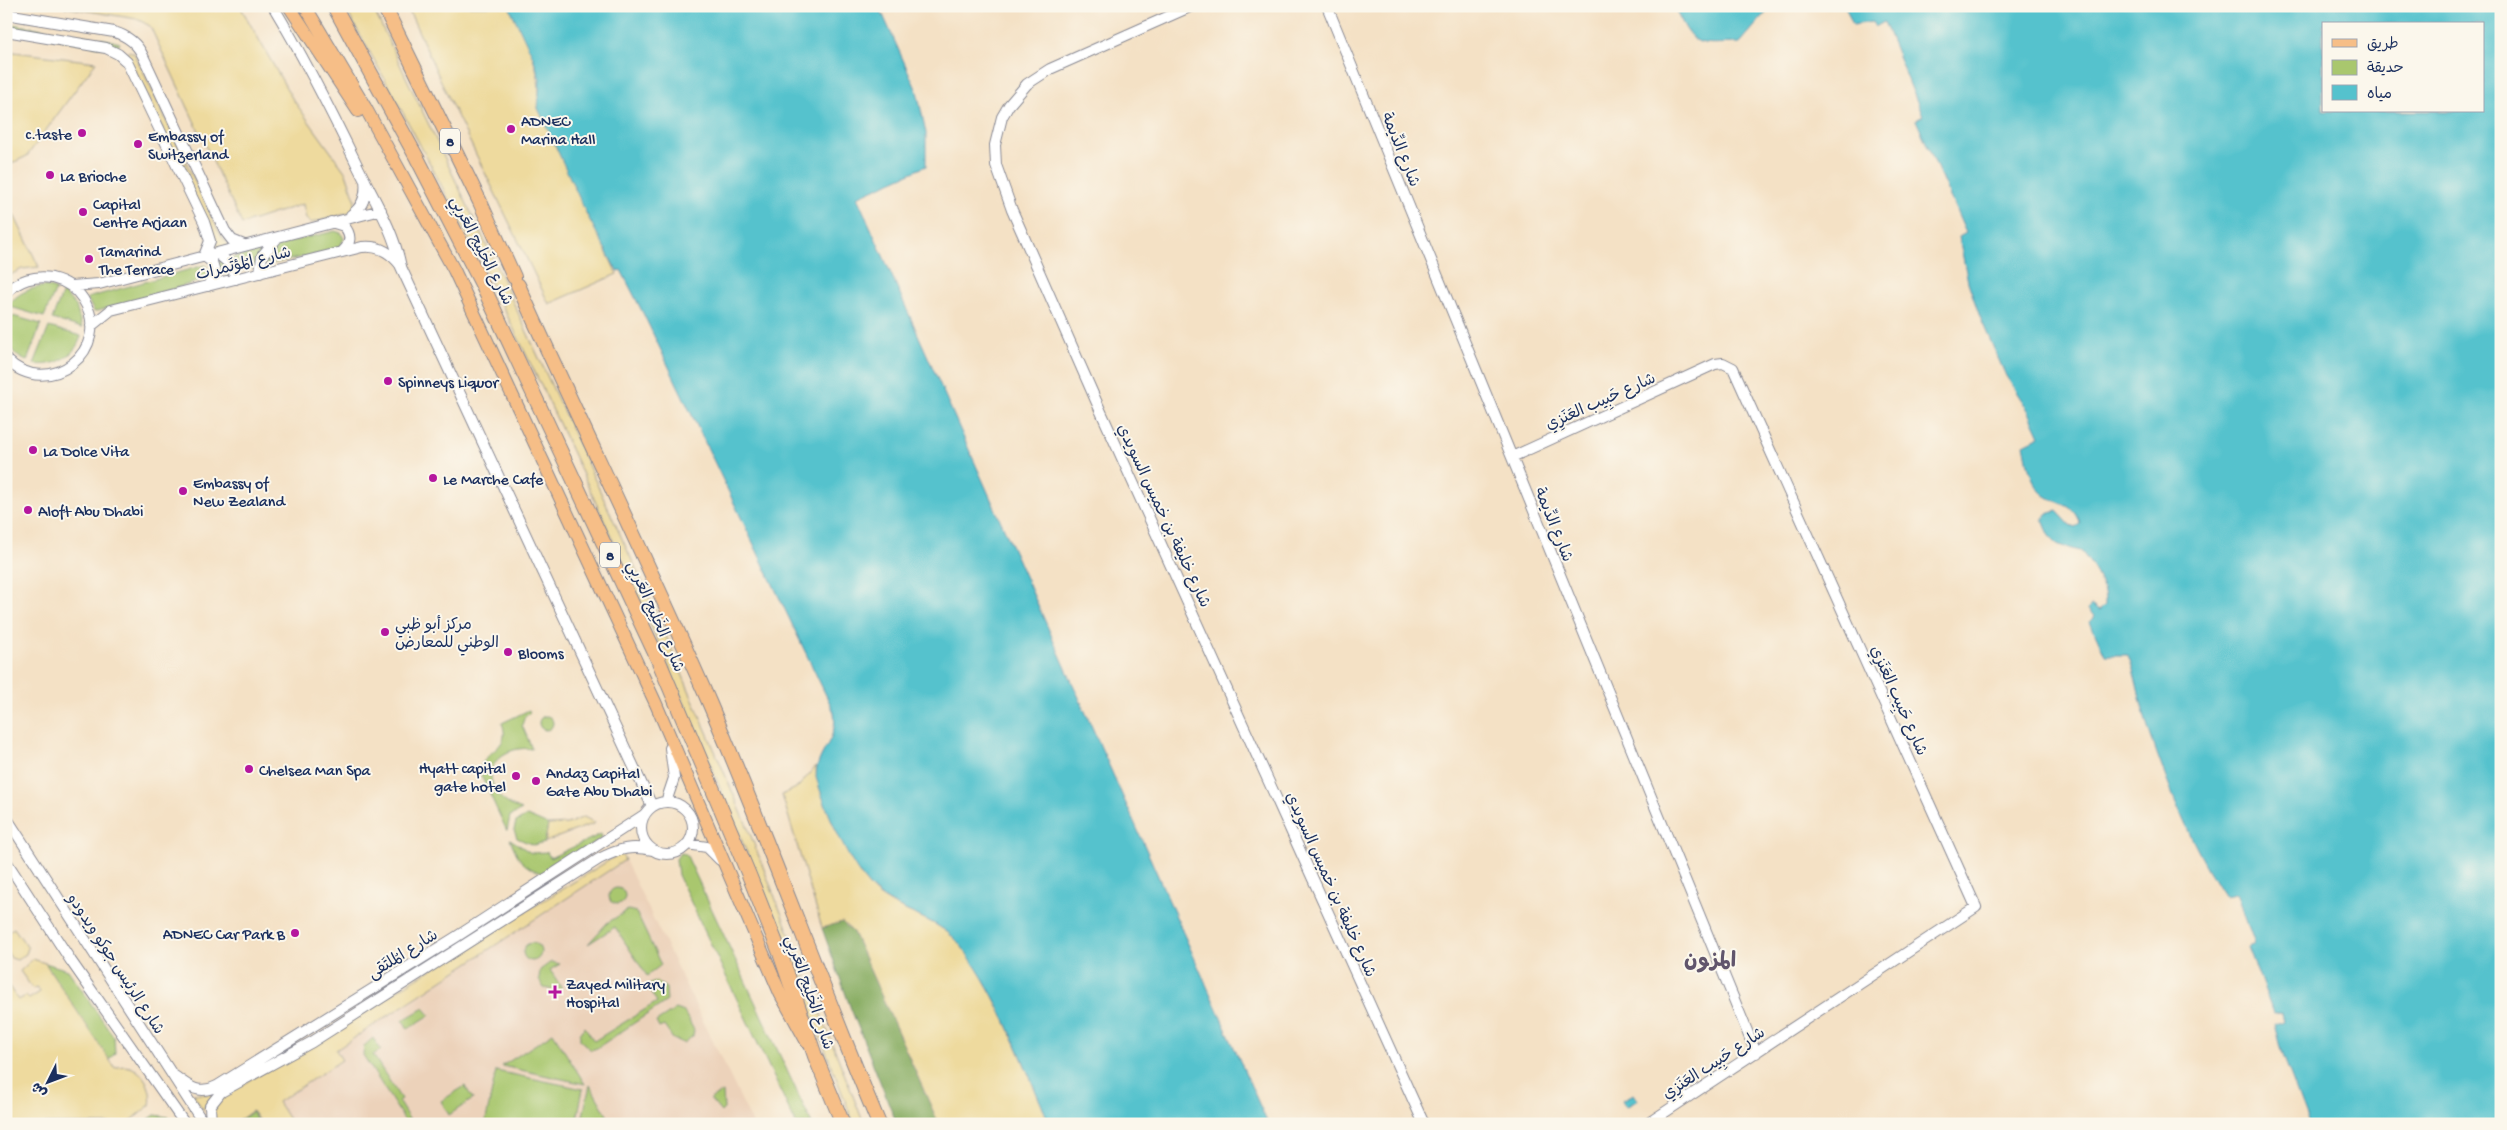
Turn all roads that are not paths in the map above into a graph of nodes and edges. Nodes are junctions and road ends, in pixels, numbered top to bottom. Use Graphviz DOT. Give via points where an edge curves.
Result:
graph roads {
  1 [pos="273,6"];
  2 [pos="289,6"];
  3 [pos="305,6"];
  4 [pos="334,6"];
  5 [pos="384,6"];
  6 [pos="1192,6"];
  7 [pos="1327,6"];
  8 [pos="6,14"];
  9 [pos="6,31"];
  10 [pos="364,180"];
  11 [pos="206,191"];
  12 [pos="192,197"];
  13 [pos="381,210"];
  14 [pos="348,217"];
  15 [pos="329,222"];
  16 [pos="279,236"];
  17 [pos="244,245"];
  18 [pos="342,252"];
  19 [pos="217,253"];
  20 [pos="204,256"];
  21 [pos="401,267"];
  22 [pos="454,270"];
  23 [pos="260,273"];
  24 [pos="236,279"];
  25 [pos="70,286"];
  26 [pos="208,286"];
  27 [pos="6,293"];
  28 [pos="91,326"];
  29 [pos="8,362"];
  30 [pos="1512,457"];
  31 [pos="656,704"];
  32 [pos="666,802"];
  33 [pos="652,806"];
  34 [pos="644,815"];
  35 [pos="6,818"];
  36 [pos="619,832"];
  37 [pos="687,844"];
  38 [pos="652,850"];
  39 [pos="599,859"];
  40 [pos="6,862"];
  41 [pos="735,886"];
  42 [pos="1756,1052"];
  43 [pos="815,1056"];
  44 [pos="172,1074"];
  45 [pos="185,1124"];
  46 [pos="204,1124"];
  47 [pos="211,1124"];
  48 [pos="843,1124"];
  49 [pos="878,1124"];
  50 [pos="1424,1124"];
  51 [pos="1647,1124"];
  1 -- 10 [label="street" via="325,96"];
  2 -- 22 [label="main road" via="368,127"];
  3 -- 22 [label="main road"];
  4 -- 43 [label="highway, شارع الخَلِيج العَربِي / 8" via="481,282 620,576 723,811 780,953"];
  5 -- 49 [label="highway, شارع الخَلِيج العَربِي / 8" via="480,202 657,584 770,849"];
  6 -- 50 [label="street, شارع خليفة بن خميس السويدي" via="1050,70 1027,84 1002,117 995,145 996,165 1012,210 1094,394"];
  7 -- 30 [label="street, شارع الدِّيمة"];
  8 -- 11 [label="street" via="114,32 135,43"];
  9 -- 12 [label="street" via="106,48 123,58"];
  10 -- 13 [label="street"];
  10 -- 14 [label="street" via="366,192 362,204"];
  11 -- 12 [label="street" via="199,199"];
  11 -- 17 [label="street" via="228,236"];
  12 -- 20 [label="street" via="210,241"];
  13 -- 14 [label="street, شارع المُؤتَمرات"];
  13 -- 21 [label="street"];
  14 -- 15 [label="street, شارع المُؤتَمرات"];
  15 -- 16 [label="street, شارع المُؤتَمرات"];
  15 -- 18 [label="street" via="340,224 347,230 349,244"];
  16 -- 17 [label="street, شارع المُؤتَمرات"];
  16 -- 23 [label="street" via="262,256"];
  17 -- 19 [label="street, شارع المُؤتَمرات"];
  18 -- 21 [label="street, شارع المُؤتَمرات" via="378,247"];
  18 -- 23 [label="street, شارع المُؤتَمرات"];
  19 -- 20 [label="street, شارع المُؤتَمرات"];
  19 -- 24 [label="street" via="232,266"];
  20 -- 25 [label="street, شارع المُؤتَمرات" via="90,286"];
  20 -- 26 [label="street" via="214,267 214,277"];
  21 -- 33 [label="street"];
  22 -- 31 [label="main road"];
  23 -- 24 [label="street, شارع المُؤتَمرات"];
  24 -- 26 [label="street, شارع المُؤتَمرات"];
  25 -- 27 [label="street" via="55,279 38,277 18,283"];
  25 -- 28 [label="street" via="86,304"];
  26 -- 28 [label="street, شارع المُؤتَمرات" via="111,310"];
  28 -- 29 [label="street" via="82,355 60,372 33,374"];
  30 -- 42 [label="street, شارع الدِّيمة"];
  30 -- 42 [label="street, شارع حَبِيب العَنَزِي" via="1715,364 1723,363 1733,368 1976,908"];
  31 -- 32 [label="street" via="675,768"];
  31 -- 41 [label="main road"];
  32 -- 33 [label="street"];
  32 -- 37 [label="street" via="675,803 688,813 693,829"];
  33 -- 34 [label="street"];
  34 -- 36 [label="street, شارع المُلتَقى"];
  34 -- 38 [label="street" via="641,832"];
  35 -- 44 [label="street, شارع الرئيس جوكو ويدودو"];
  36 -- 39 [label="street" via="625,835 624,840"];
  36 -- 44 [label="street, شارع المُلتَقى" via="217,1086 199,1090"];
  37 -- 38 [label="street" via="676,853"];
  37 -- 41 [label="street" via="702,845 712,850"];
  38 -- 39 [label="street, شارع المُلتَقى" via="621,848"];
  39 -- 47 [label="street, شارع المُلتَقى" via="312,1042 221,1092 210,1106"];
  40 -- 45 [label="street" via="82,978"];
  41 -- 43 [label="main road" via="780,993"];
  42 -- 51 [label="street, شارع حَبِيب العَنَزِي"];
  43 -- 48 [label="highway, شارع الخَلِيج العَربِي / 8"];
  44 -- 46 [label="street, شارع الرئيس جوكو ويدودو"];
}
